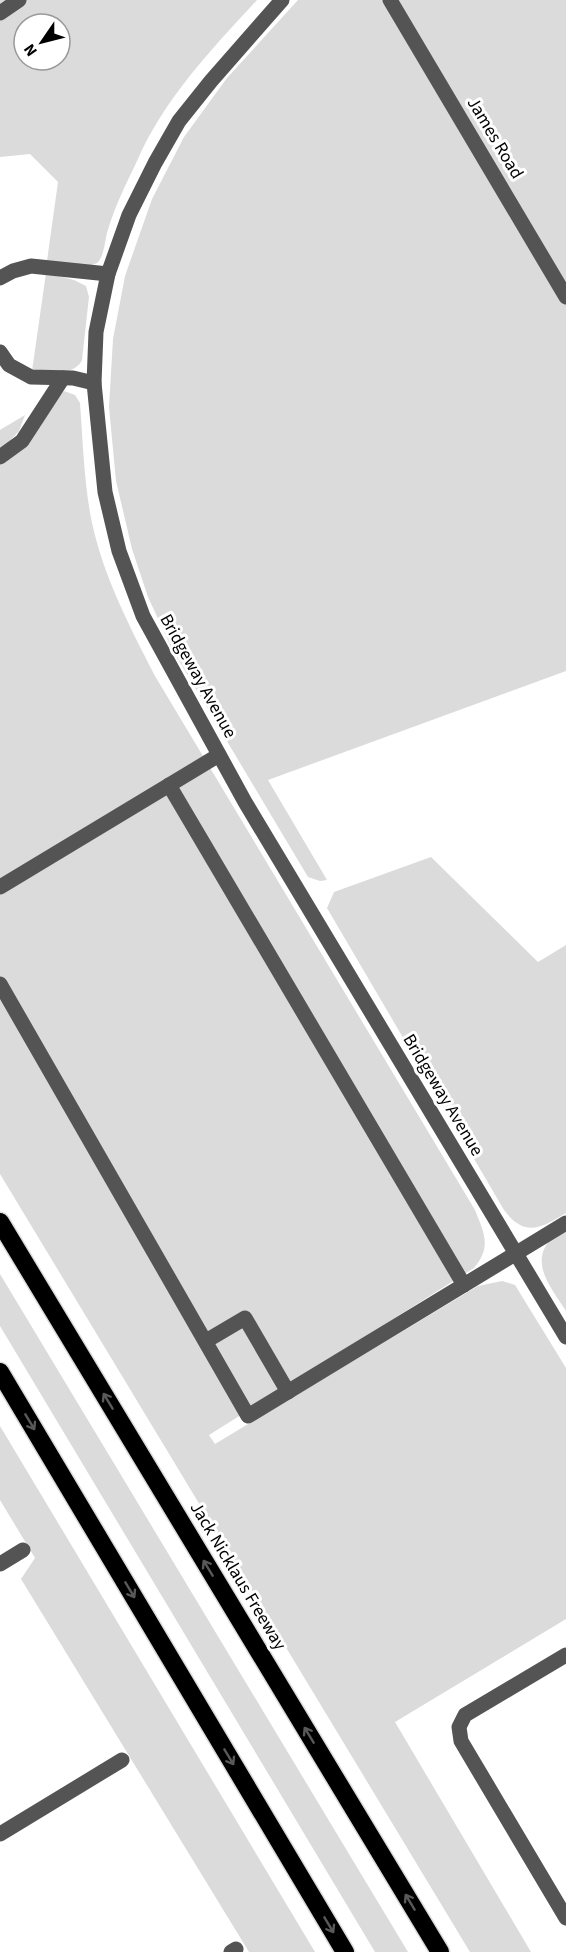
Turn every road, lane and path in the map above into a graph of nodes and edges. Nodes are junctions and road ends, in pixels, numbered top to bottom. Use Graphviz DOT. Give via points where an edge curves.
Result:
graph roads {
  1 [pos="19,0"];
  2 [pos="282,0"];
  3 [pos="390,0"];
  4 [pos="0,13"];
  5 [pos="108,274"];
  6 [pos="0,278"];
  7 [pos="566,297"];
  8 [pos="0,352"];
  9 [pos="63,378"];
  10 [pos="94,382"];
  11 [pos="0,457"];
  12 [pos="219,755"];
  13 [pos="169,785"];
  14 [pos="0,887"];
  15 [pos="0,984"];
  16 [pos="0,1222"];
  17 [pos="566,1223"];
  18 [pos="516,1253"];
  19 [pos="464,1285"];
  20 [pos="566,1337"];
  21 [pos="206,1341"];
  22 [pos="0,1372"];
  23 [pos="288,1392"];
  24 [pos="23,1550"];
  25 [pos="0,1564"];
  26 [pos="566,1656"];
  27 [pos="122,1760"];
  28 [pos="0,1834"];
  29 [pos="566,1918"];
  30 [pos="345,1952"];
  31 [pos="440,1952"];
  1 -- 4 [label="street"];
  2 -- 5 [label="street, Bridgeway Avenue" via="179,121 129,216"];
  3 -- 7 [label="street, James Road"];
  5 -- 6 [label="street" via="31,266"];
  5 -- 10 [label="street, Bridgeway Avenue" via="96,332"];
  8 -- 9 [label="street" via="9,365 31,376"];
  9 -- 10 [label="street"];
  9 -- 11 [label="street" via="22,441"];
  10 -- 12 [label="street, Bridgeway Avenue" via="105,492 119,551 143,616"];
  12 -- 13 [label="street"];
  12 -- 18 [label="street, Bridgeway Avenue"];
  13 -- 14 [label="street"];
  13 -- 19 [label="street"];
  15 -- 21 [label="street"];
  31 -- 16 [label="highway, Jack Nicklaus Freeway, one-way"];
  17 -- 18 [label="street"];
  18 -- 19 [label="street"];
  18 -- 20 [label="street, Bridgeway Avenue"];
  19 -- 23 [label="street"];
  21 -- 23 [label="street" via="245,1318"];
  21 -- 23 [label="street" via="248,1416"];
  22 -- 30 [label="highway, one-way"];
  24 -- 25 [label="street"];
  26 -- 29 [label="street" via="465,1715 459,1727 461,1741"];
  27 -- 28 [label="street"];
}
